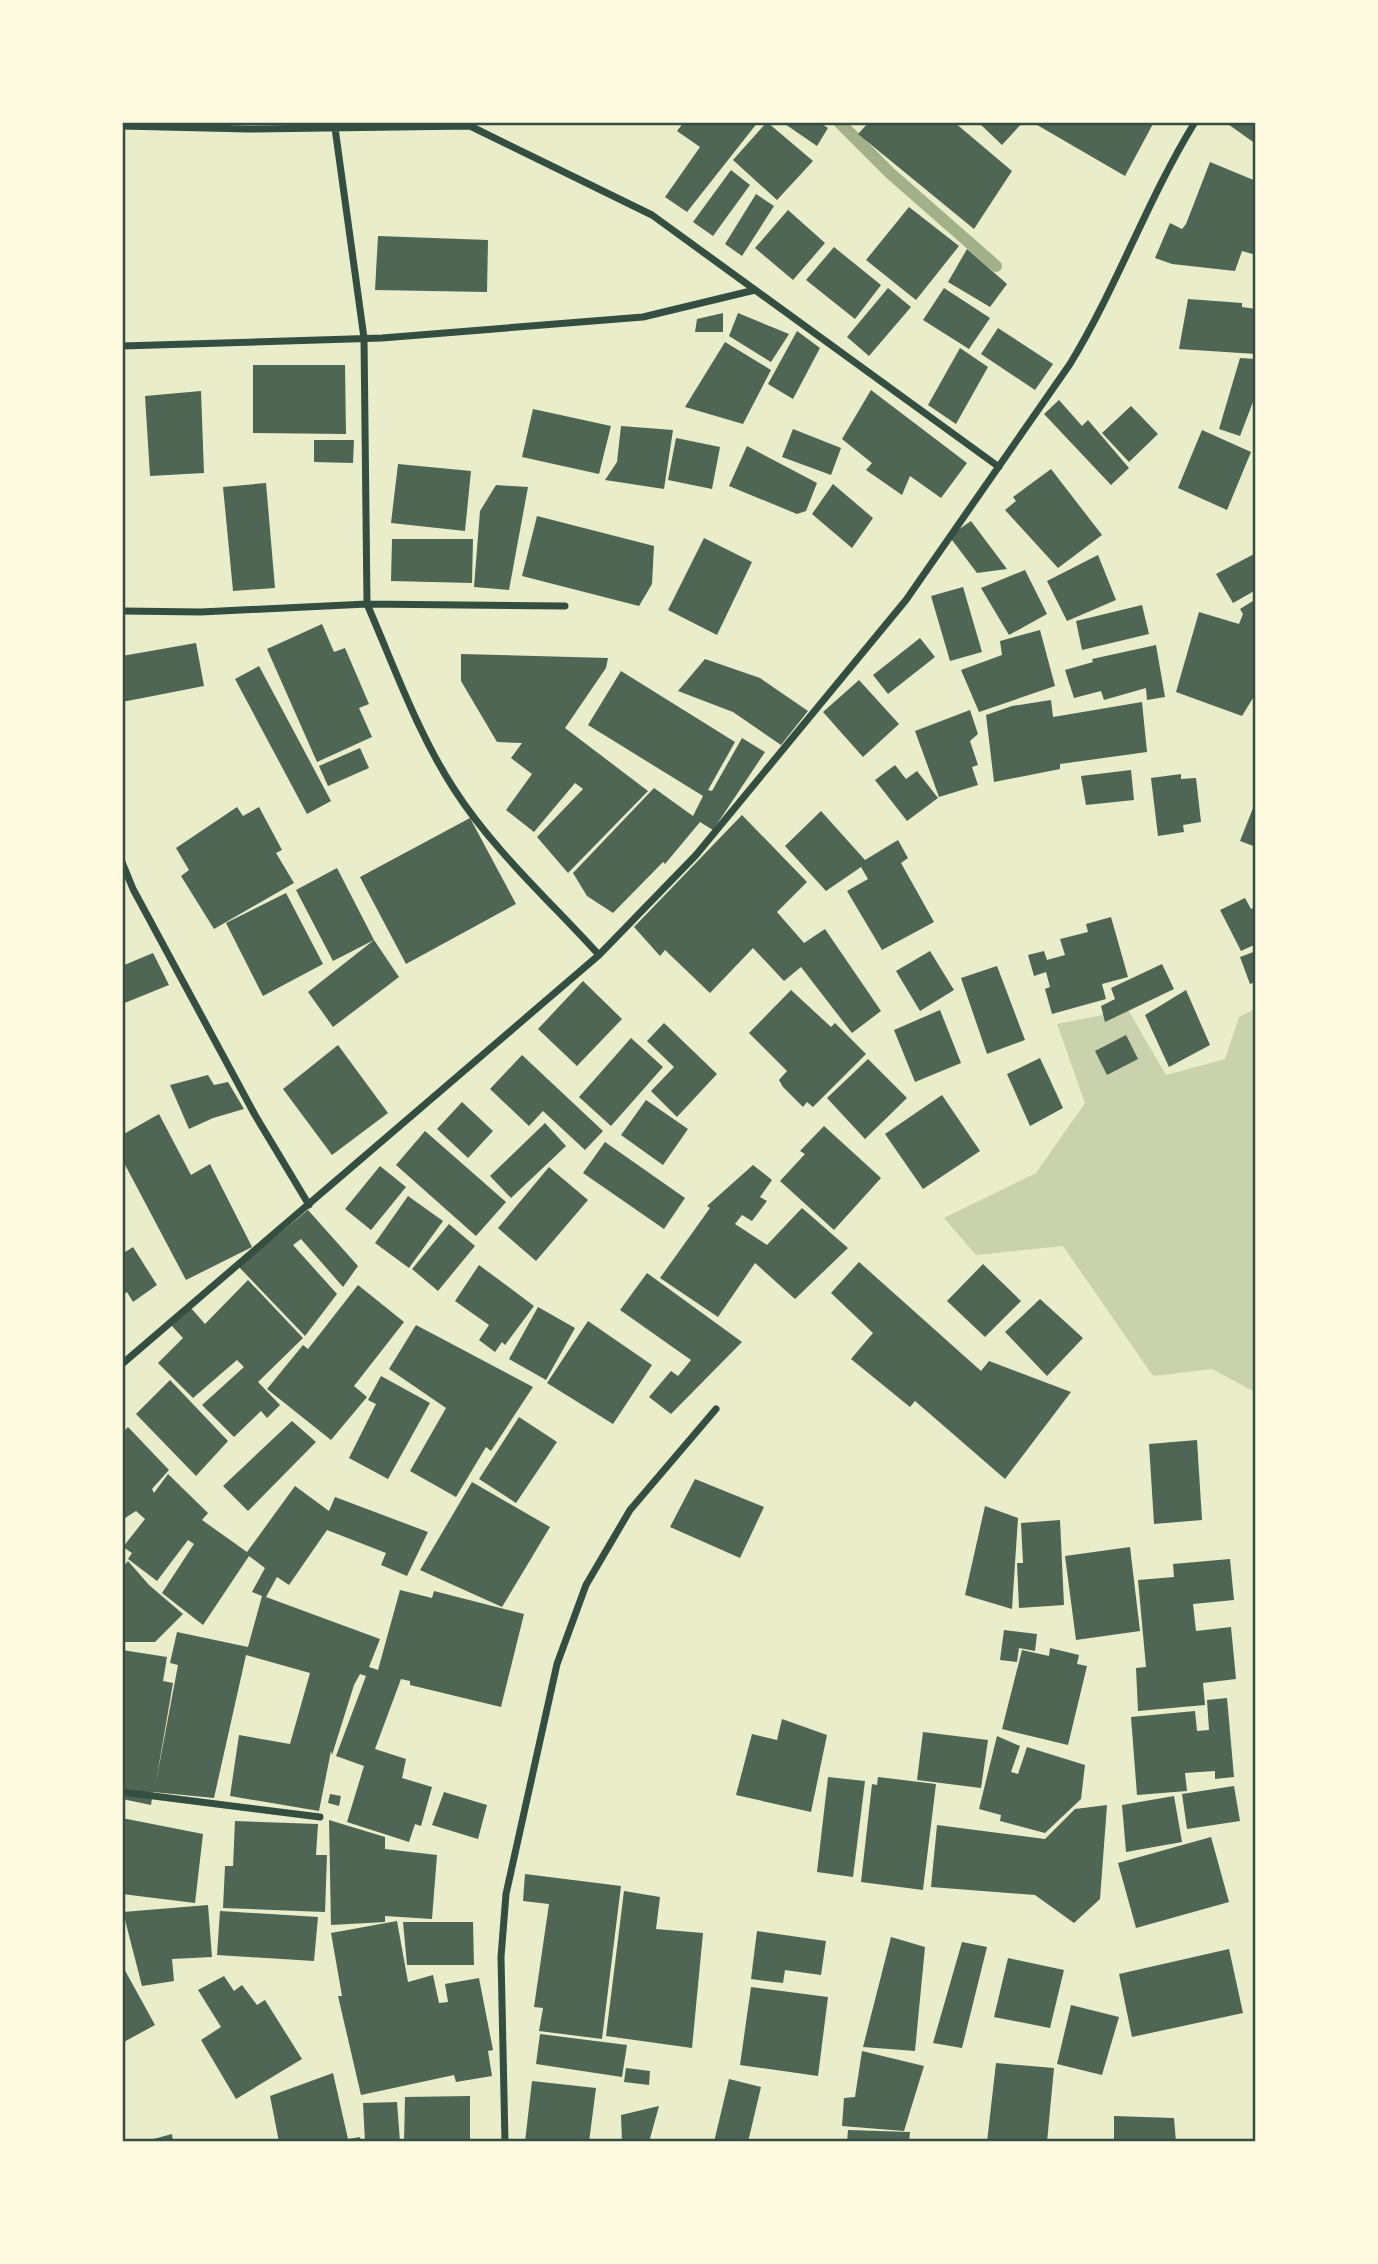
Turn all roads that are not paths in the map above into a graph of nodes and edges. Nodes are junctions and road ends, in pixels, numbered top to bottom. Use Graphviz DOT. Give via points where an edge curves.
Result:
graph roads {
  1 [pos="1195,122"];
  2 [pos="122,125"];
  3 [pos="335,128"];
  4 [pos="755,290"];
  5 [pos="364,338"];
  6 [pos="122,346"];
  7 [pos="999,467"];
  8 [pos="368,604"];
  9 [pos="565,606"];
  10 [pos="122,611"];
  11 [pos="122,862"];
  12 [pos="599,955"];
  13 [pos="309,1205"];
  14 [pos="122,1364"];
  15 [pos="716,1409"];
  16 [pos="122,1792"];
  17 [pos="320,1817"];
  18 [pos="505,2141"];
  1 -- 7 [label="street" via="1167,169 1088,335"];
  2 -- 3 [label="street"];
  3 -- 4 [label="street" via="470,126 652,215"];
  3 -- 5 [label="street"];
  4 -- 5 [label="street" via="643,317"];
  4 -- 7 [label="street"];
  5 -- 6 [label="street"];
  5 -- 8 [label="street"];
  7 -- 12 [label="street" via="906,600 696,855"];
  8 -- 9 [label="street"];
  8 -- 10 [label="street"];
  8 -- 12 [label="street" via="427,743 455,791"];
  11 -- 13 [label="street" via="255,1115"];
  12 -- 13 [label="street"];
  13 -- 14 [label="street"];
  15 -- 18 [label="street" via="630,1510 586,1585 557,1664 506,1894 501,1957"];
  16 -- 17 [label="street"];
}
